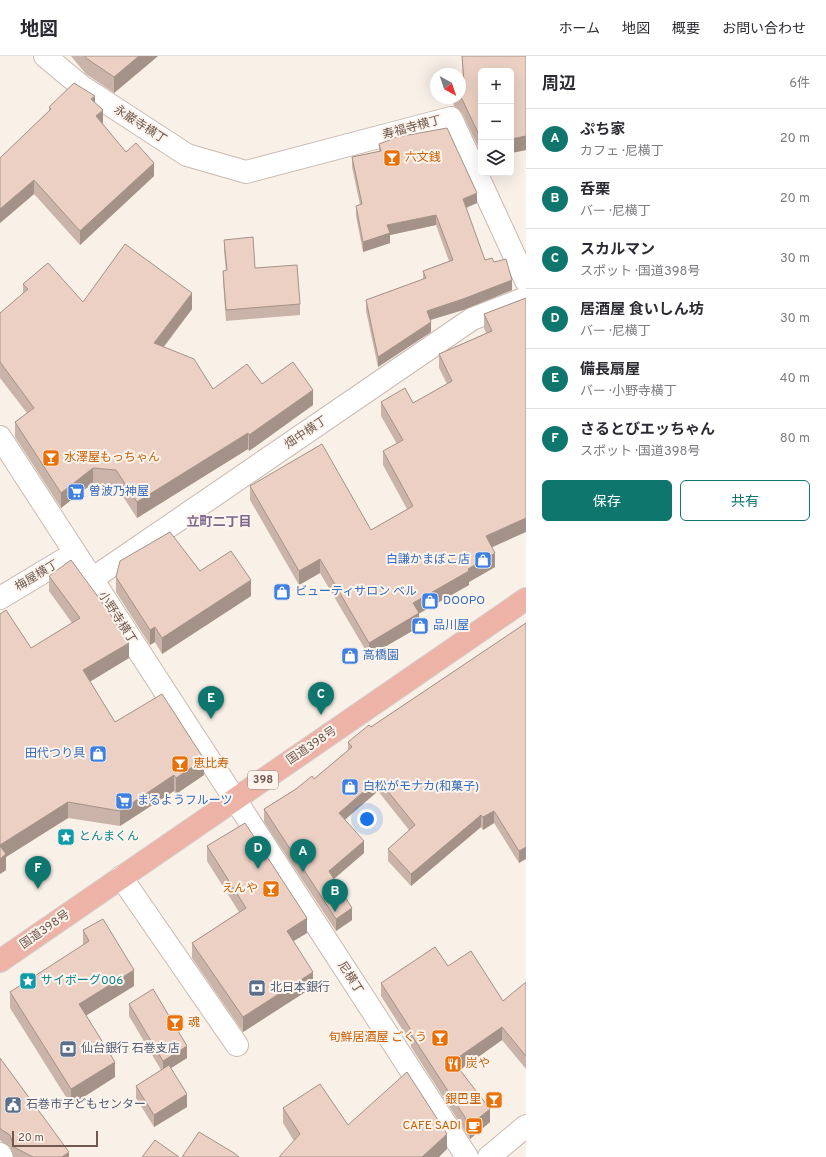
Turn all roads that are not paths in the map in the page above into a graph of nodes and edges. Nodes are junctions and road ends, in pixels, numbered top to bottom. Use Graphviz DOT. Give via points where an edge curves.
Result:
graph roads {
  1 [pos="45,56"];
  2 [pos="246,172"];
  3 [pos="526,281"];
  4 [pos="526,298"];
  5 [pos="0,437"];
  6 [pos="75,553"];
  7 [pos="92,579"];
  8 [pos="0,598"];
  9 [pos="526,599"];
  10 [pos="234,799"];
  11 [pos="121,877"];
  12 [pos="0,961"];
  13 [pos="237,1045"];
  14 [pos="526,1126"];
  15 [pos="0,1154"];
  16 [pos="492,1156"];
  17 [pos="2,1157"];
  18 [pos="467,1157"];
  1 -- 2 [label="street, 永巌寺横丁" via="81,86 187,156"];
  2 -- 3 [label="street, 寿福寺横丁" via="451,118"];
  4 -- 7 [label="street, 畑中横丁" via="472,319"];
  5 -- 6 [label="street, 小野寺横丁"];
  6 -- 7 [label="street, 小野寺横丁"];
  6 -- 8 [label="street, 梅屋横丁"];
  7 -- 10 [label="street, 小野寺横丁"];
  9 -- 10 [label="highway, 国道398号 / 398"];
  10 -- 11 [label="highway, 国道398号 / 398"];
  10 -- 18 [label="street, 尼横丁"];
  11 -- 12 [label="highway, 国道398号 / 398"];
  11 -- 13 [label="street"];
  14 -- 16 [label="street"];
  15 -- 17 [label="street"];
}
